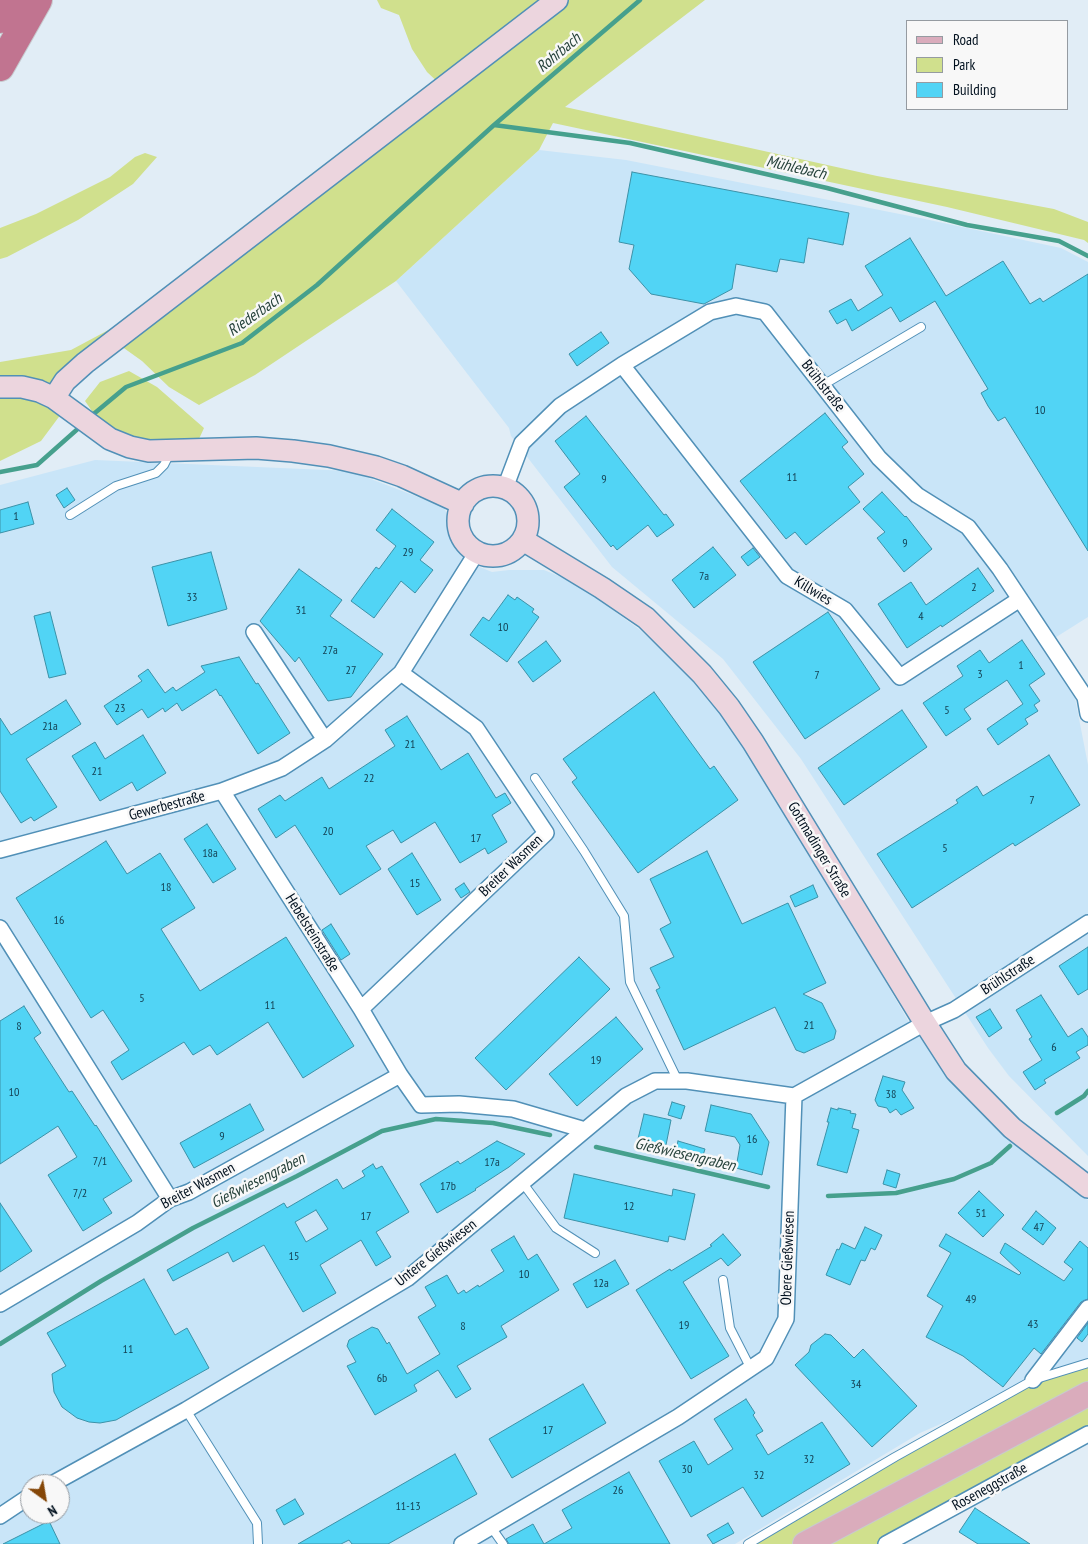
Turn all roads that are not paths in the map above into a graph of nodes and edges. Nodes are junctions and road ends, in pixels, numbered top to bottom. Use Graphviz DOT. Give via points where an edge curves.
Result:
graph roads {
  1 [pos="11,0"];
  2 [pos="38,0"];
  3 [pos="557,0"];
  4 [pos="0,20"];
  5 [pos="0,67"];
  6 [pos="921,327"];
  7 [pos="622,365"];
  8 [pos="823,386"];
  9 [pos="0,387"];
  10 [pos="54,398"];
  11 [pos="171,451"];
  12 [pos="505,488"];
  13 [pos="462,504"];
  14 [pos="70,516"];
  15 [pos="523,540"];
  16 [pos="477,552"];
  17 [pos="1020,599"];
  18 [pos="254,632"];
  19 [pos="401,673"];
  20 [pos="1088,714"];
  21 [pos="325,740"];
  22 [pos="535,778"];
  23 [pos="222,791"];
  24 [pos="0,850"];
  25 [pos="1088,922"];
  26 [pos="0,928"];
  27 [pos="361,1009"];
  28 [pos="925,1023"];
  29 [pos="400,1075"];
  30 [pos="678,1081"];
  31 [pos="794,1096"];
  32 [pos="585,1130"];
  33 [pos="522,1182"];
  34 [pos="1088,1187"];
  35 [pos="170,1198"];
  36 [pos="594,1253"];
  37 [pos="723,1280"];
  38 [pos="0,1304"];
  39 [pos="1088,1308"];
  40 [pos="1088,1363"];
  41 [pos="751,1368"];
  42 [pos="1033,1380"];
  43 [pos="1088,1394"];
  44 [pos="186,1410"];
  45 [pos="1088,1434"];
  46 [pos="70,1474"];
  47 [pos="20,1503"];
  48 [pos="0,1516"];
  49 [pos="491,1527"];
  50 [pos="894,1543"];
  51 [pos="258,1544"];
  52 [pos="462,1544"];
  53 [pos="503,1544"];
  54 [pos="748,1544"];
  55 [pos="805,1544"];
  1 -- 4 [label="highway"];
  2 -- 5 [label="highway"];
  3 -- 10 [label="main road" via="85,363 65,381"];
  6 -- 8 [label="lane"];
  7 -- 8 [label="street, Brühlstraße" via="710,312 736,306 765,312"];
  7 -- 12 [label="street, Brühlstraße" via="560,406 522,443"];
  7 -- 17 [label="street, Killwies" via="787,576 845,610 900,678"];
  8 -- 17 [label="street, Brühlstraße" via="879,458 917,494 968,527"];
  9 -- 10 [label="main road" via="39,391"];
  10 -- 11 [label="main road" via="110,439 149,451"];
  11 -- 13 [label="main road" via="256,448 329,456 402,476"];
  11 -- 14 [label="lane" via="164,466 156,473 116,486"];
  12 -- 13 [label="main road" via="481,488"];
  12 -- 15 [label="main road" via="514,493 526,510 527,530"];
  13 -- 16 [label="main road" via="458,527 462,539"];
  15 -- 16 [label="main road" via="504,555"];
  15 -- 28 [label="main road, Gottmadinger Straße" via="646,618 702,674 754,742"];
  16 -- 19 [label="street, Gewerbestraße"];
  17 -- 20 [label="street, Brühlstraße" via="1085,697"];
  18 -- 21 [label="street"];
  19 -- 21 [label="street, Gewerbestraße"];
  19 -- 27 [label="street, Breiter Wasmen" via="476,728 546,833"];
  21 -- 23 [label="street, Gewerbestraße" via="282,768"];
  22 -- 30 [label="lane" via="624,916 630,982"];
  23 -- 24 [label="street, Gewerbestraße"];
  23 -- 27 [label="street, Hebelsteinstraße"];
  25 -- 28 [label="street, Brühlstraße" via="954,1010"];
  26 -- 35 [label="street"];
  27 -- 29 [label="street, Hebelsteinstraße"];
  28 -- 31 [label="street"];
  28 -- 34 [label="main road, Gottmadinger Straße" via="956,1071 1012,1128"];
  29 -- 32 [label="street, Hebelsteinstraße" via="421,1105 459,1104 513,1109"];
  29 -- 35 [label="street, Breiter Wasmen" via="188,1192"];
  30 -- 31 [label="street, Untere Gießwiesen"];
  30 -- 32 [label="street, Untere Gießwiesen" via="655,1081 626,1096"];
  31 -- 41 [label="street, Obere Gießwiesen" via="786,1319 766,1358"];
  32 -- 33 [label="street, Untere Gießwiesen"];
  33 -- 36 [label="lane" via="556,1228"];
  33 -- 44 [label="street, Untere Gießwiesen" via="408,1278"];
  35 -- 38 [label="street, Breiter Wasmen" via="137,1223"];
  37 -- 41 [label="lane" via="730,1328"];
  39 -- 42 [label="street"];
  40 -- 42 [label="lane"];
  41 -- 49 [label="street, Obere Gießwiesen" via="678,1417"];
  42 -- 54 [label="lane"];
  43 -- 55 [label="main road"];
  44 -- 46 [label="street, Untere Gießwiesen"];
  44 -- 51 [label="lane" via="257,1523"];
  45 -- 50 [label="street, Roseneggstraße"];
  47 -- 48 [label="street"];
  49 -- 52 [label="street, Obere Gießwiesen"];
  49 -- 53 [label="lane"];
}
